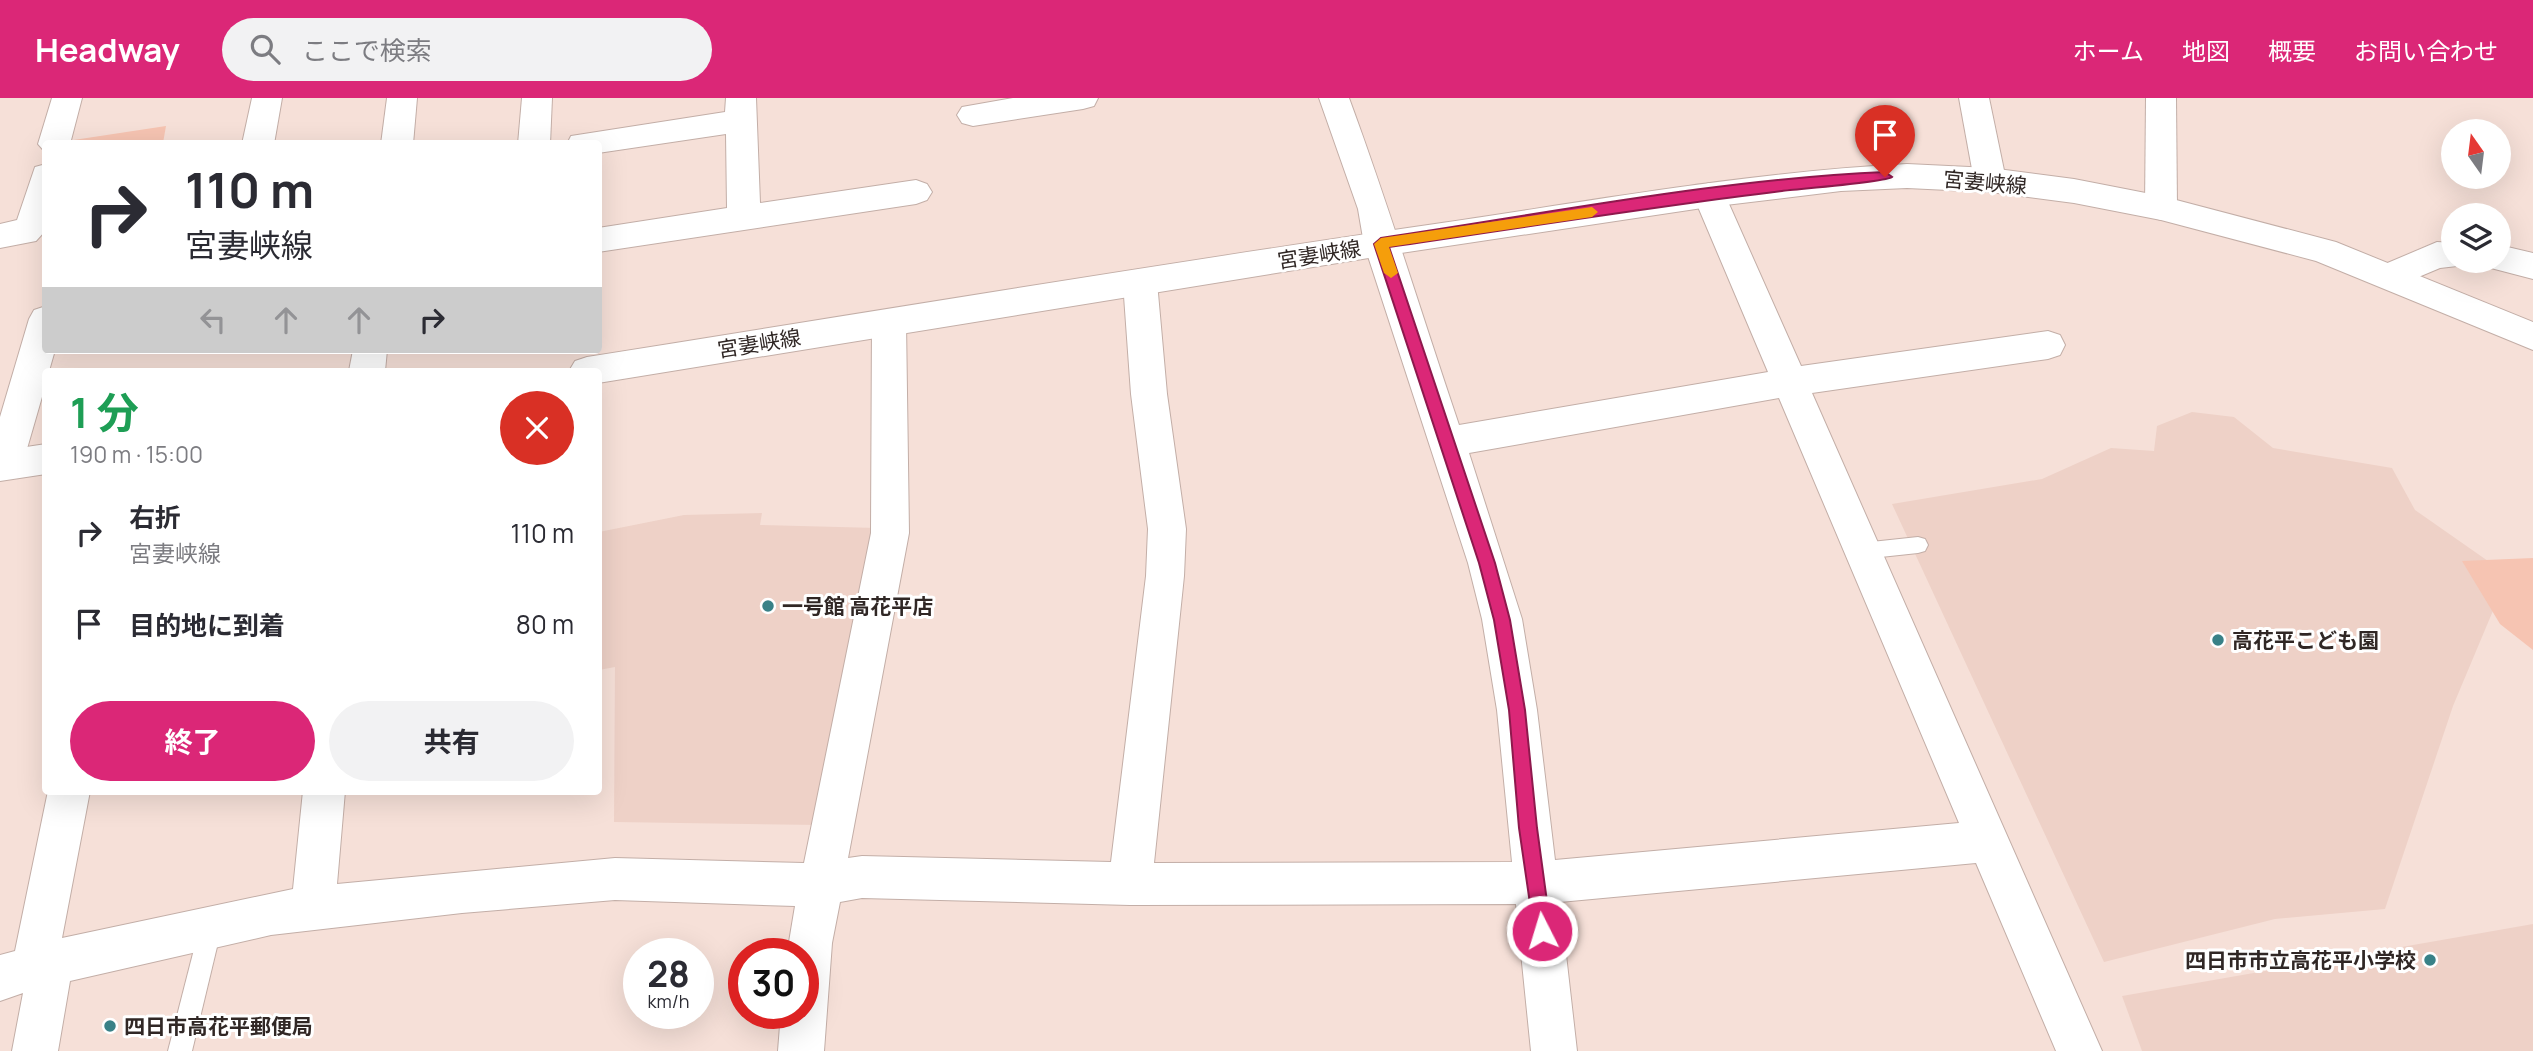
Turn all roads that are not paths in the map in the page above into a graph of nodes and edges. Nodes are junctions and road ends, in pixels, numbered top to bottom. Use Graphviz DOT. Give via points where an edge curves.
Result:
graph roads {
  1 [pos="67,98"];
  2 [pos="267,98"];
  3 [pos="402,98"];
  4 [pos="537,98"];
  5 [pos="1083,98"];
  6 [pos="1334,98"];
  7 [pos="1974,98"];
  8 [pos="2161,98"];
  9 [pos="741,110"];
  10 [pos="974,115"];
  11 [pos="55,140"];
  12 [pos="259,140"];
  13 [pos="397,140"];
  14 [pos="534,140"];
  15 [pos="601,140"];
  16 [pos="1990,180"];
  17 [pos="42,185"];
  18 [pos="916,192"];
  19 [pos="1709,195"];
  20 [pos="2161,208"];
  21 [pos="744,217"];
  22 [pos="25,229"];
  23 [pos="602,239"];
  24 [pos="1381,244"];
  25 [pos="2441,255"];
  26 [pos="2511,261"];
  27 [pos="2533,266"];
  28 [pos="2390,276"];
  29 [pos="1140,282"];
  30 [pos="889,322"];
  31 [pos="42,332"];
  32 [pos="2533,337"];
  33 [pos="2048,345"];
  34 [pos="602,369"];
  35 [pos="1790,382"];
  36 [pos="1447,442"];
  37 [pos="42,460"];
  38 [pos="2,466"];
  39 [pos="1918,544"];
  40 [pos="1862,551"];
  41 [pos="68,795"];
  42 [pos="324,795"];
  43 [pos="1987,841"];
  44 [pos="1130,884"];
  45 [pos="1537,884"];
  46 [pos="820,885"];
  47 [pos="313,908"];
  48 [pos="212,925"];
  49 [pos="29,970"];
  50 [pos="35,1051"];
  51 [pos="180,1051"];
  52 [pos="801,1051"];
  53 [pos="1554,1051"];
  54 [pos="2079,1051"];
  1 -- 11 [label="street"];
  2 -- 12 [label="street"];
  3 -- 13 [label="street"];
  4 -- 14 [label="street"];
  5 -- 10 [label="street"];
  6 -- 24 [label="street" via="1374,209"];
  7 -- 16 [label="street"];
  8 -- 20 [label="street"];
  9 -- 15 [label="street"];
  9 -- 21 [label="street"];
  16 -- 19 [label="street, 宮妻峡線" via="1841,179"];
  16 -- 20 [label="street, 宮妻峡線"];
  17 -- 22 [label="street"];
  18 -- 21 [label="street"];
  19 -- 24 [label="street, 宮妻峡線"];
  19 -- 35 [label="street"];
  20 -- 28 [label="street, 宮妻峡線" via="2324,251"];
  21 -- 23 [label="street"];
  24 -- 29 [label="street, 宮妻峡線"];
  24 -- 36 [label="street"];
  25 -- 28 [label="street"];
  26 -- 27 [label="street"];
  28 -- 32 [label="street, 宮妻峡線"];
  29 -- 30 [label="street, 宮妻峡線"];
  29 -- 44 [label="street" via="1167,529 1166,576"];
  30 -- 34 [label="street, 宮妻峡線"];
  30 -- 46 [label="street" via="890,533"];
  31 -- 38 [label="street"];
  33 -- 35 [label="street"];
  35 -- 36 [label="street"];
  35 -- 40 [label="street"];
  36 -- 45 [label="street" via="1502,620 1516,698"];
  37 -- 38 [label="street"];
  39 -- 40 [label="lane"];
  40 -- 43 [label="street"];
  41 -- 49 [label="street"];
  42 -- 47 [label="street"];
  43 -- 45 [label="street"];
  43 -- 54 [label="street"];
  44 -- 45 [label="street"];
  44 -- 46 [label="street" via="862,877"];
  45 -- 53 [label="street"];
  46 -- 47 [label="street" via="615,879"];
  46 -- 52 [label="street"];
  47 -- 48 [label="street"];
  48 -- 49 [label="street"];
  48 -- 51 [label="lane"];
  49 -- 50 [label="street"];
}
